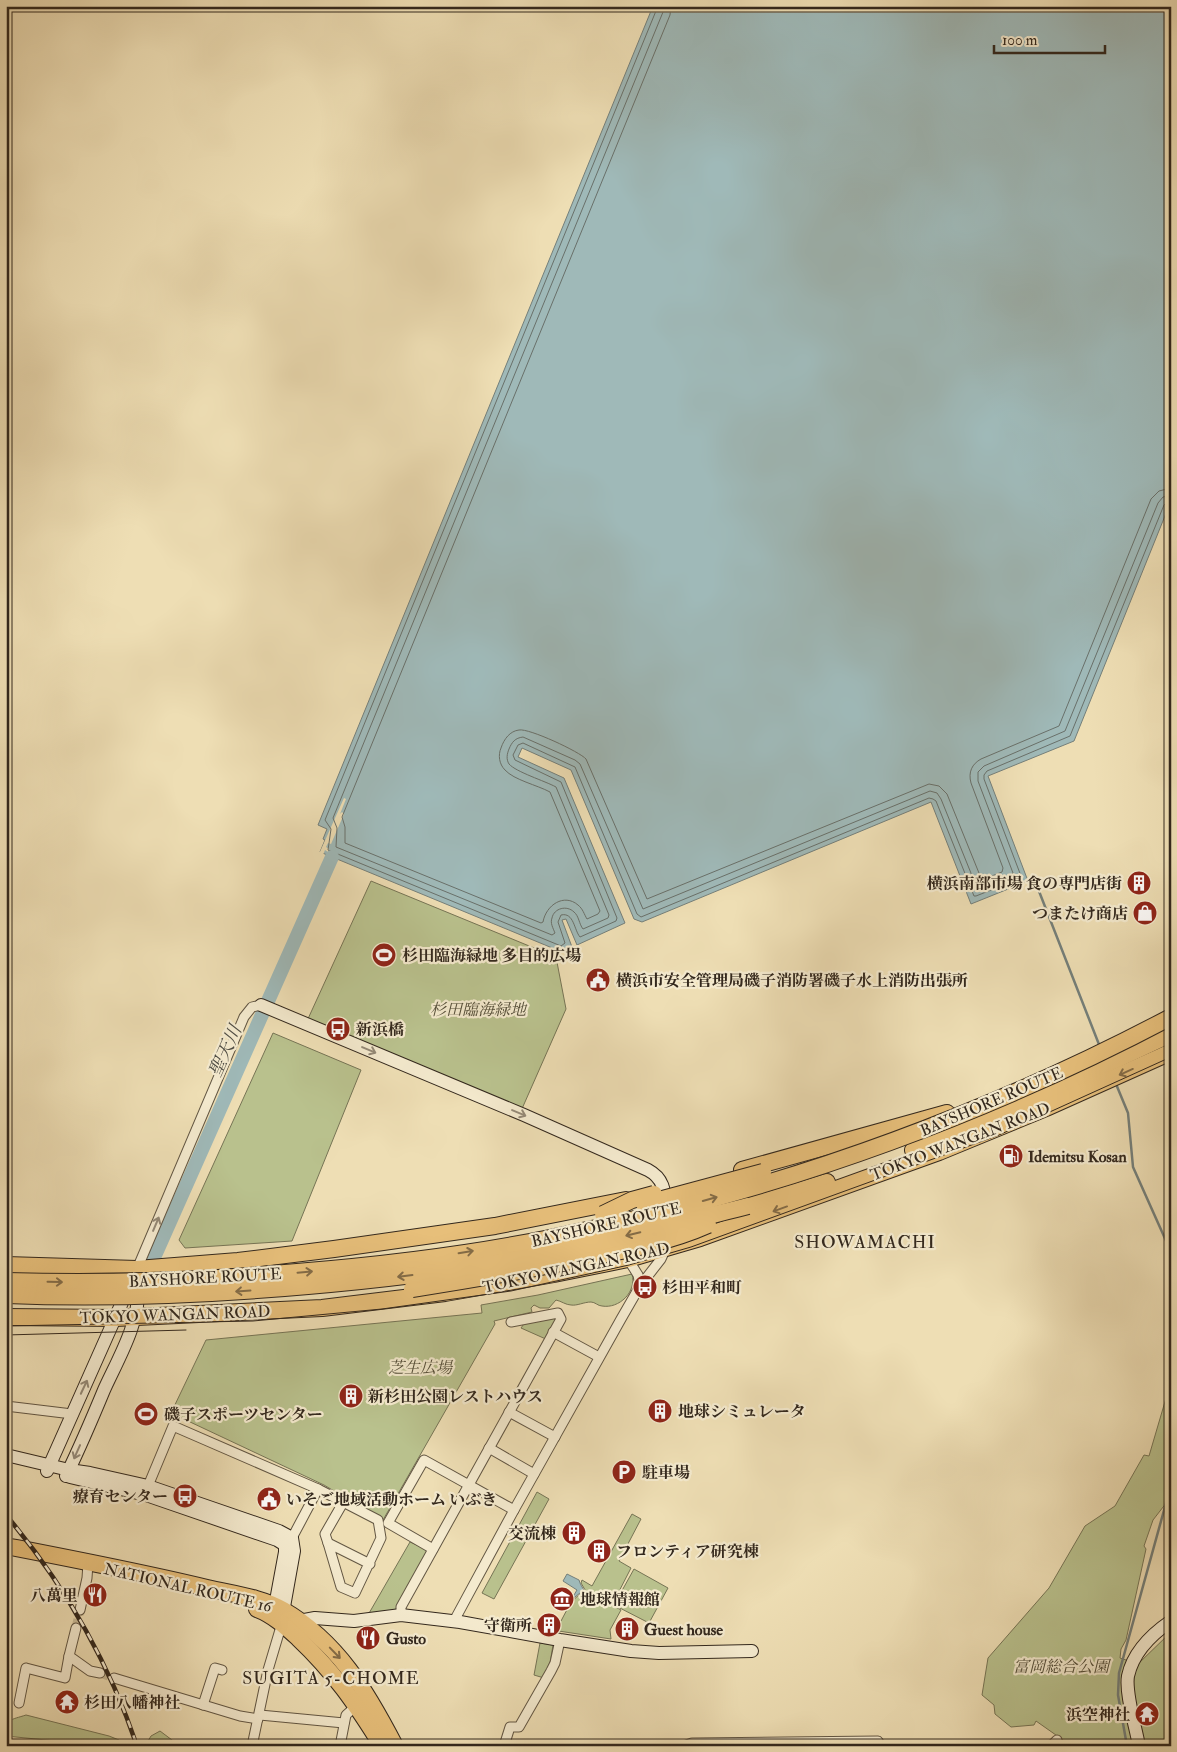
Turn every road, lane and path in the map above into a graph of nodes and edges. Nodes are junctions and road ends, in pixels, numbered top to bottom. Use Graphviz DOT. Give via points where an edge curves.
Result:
graph roads {
  1 [pos="261,1005"];
  2 [pos="1171,1016"];
  3 [pos="1171,1034"];
  4 [pos="1171,1052"];
  5 [pos="991,1102"];
  6 [pos="665,1192"];
  7 [pos="748,1206"];
  8 [pos="666,1248"];
  9 [pos="334,1249"];
  10 [pos="628,1259"];
  11 [pos="7,1269"];
  12 [pos="136,1269"];
  13 [pos="640,1286"];
  14 [pos="6,1295"];
  15 [pos="265,1310"];
  16 [pos="172,1315"];
  17 [pos="6,1317"];
  18 [pos="135,1317"];
  19 [pos="116,1318"];
  20 [pos="511,1322"];
  21 [pos="553,1332"];
  22 [pos="125,1343"];
  23 [pos="599,1357"];
  24 [pos="6,1406"];
  25 [pos="509,1412"];
  26 [pos="72,1414"];
  27 [pos="556,1437"];
  28 [pos="489,1448"];
  29 [pos="6,1454"];
  30 [pos="6,1463"];
  31 [pos="49,1468"];
  32 [pos="68,1473"];
  33 [pos="534,1474"];
  34 [pos="468,1484"];
  35 [pos="148,1486"];
  36 [pos="318,1489"];
  37 [pos="344,1501"];
  38 [pos="514,1510"];
  39 [pos="288,1541"];
  40 [pos="328,1543"];
  41 [pos="6,1546"];
  42 [pos="433,1549"];
  43 [pos="6,1552"];
  44 [pos="370,1564"];
  45 [pos="88,1567"];
  46 [pos="80,1610"];
  47 [pos="280,1613"];
  48 [pos="401,1615"];
  49 [pos="299,1621"];
  50 [pos="454,1621"];
  51 [pos="1171,1621"];
  52 [pos="76,1628"];
  53 [pos="560,1640"];
  54 [pos="752,1651"];
  55 [pos="70,1656"];
  56 [pos="222,1670"];
  57 [pos="100,1674"];
  58 [pos="114,1678"];
  59 [pos="19,1703"];
  60 [pos="203,1705"];
  61 [pos="356,1706"];
  62 [pos="259,1717"];
  63 [pos="344,1723"];
  64 [pos="740,1744"];
  65 [pos="787,1744"];
  66 [pos="689,1745"];
  67 [pos="252,1746"];
  68 [pos="340,1746"];
  69 [pos="382,1746"];
  70 [pos="396,1746"];
  71 [pos="504,1746"];
  72 [pos="881,1746"];
  73 [pos="1139,1746"];
  1 -- 6 [label="street, one-way" via="648,1170 663,1183"];
  12 -- 1 [label="street, one-way" via="244,1017 252,1007"];
  2 -- 5 [label="highway, BAYSHORE ROUTE, bridge" via="1046,1079"];
  2 -- 6 [label="highway, TOKYO WANGAN ROAD" via="1035,1081 974,1104"];
  3 -- 7 [label="highway, BAYSHORE ROUTE" via="910,1152"];
  4 -- 8 [label="highway, TOKYO WANGAN ROAD, one-way" via="939,1152"];
  5 -- 9 [label="highway, bridge" via="777,1168 603,1214 378,1253"];
  11 -- 5 [label="highway, BAYSHORE ROUTE, one-way, bridge" via="91,1282 167,1282 350,1268 548,1239 683,1207 766,1182 879,1146"];
  6 -- 8 [label="street"];
  6 -- 9 [label="highway, TOKYO WANGAN ROAD" via="495,1226"];
  7 -- 14 [label="highway, BAYSHORE ROUTE, one-way, bridge" via="552,1252 451,1270 352,1282 164,1296"];
  7 -- 15 [label="highway, bridge" via="696,1230 616,1252 528,1270"];
  8 -- 10 [label="highway, TOKYO WANGAN ROAD"];
  8 -- 13 [label="street"];
  9 -- 12 [label="highway, TOKYO WANGAN ROAD"];
  10 -- 13 [label="street" via="638,1275"];
  10 -- 15 [label="highway, TOKYO WANGAN ROAD" via="445,1293 322,1308"];
  11 -- 12 [label="highway, TOKYO WANGAN ROAD"];
  12 -- 18 [label="street"];
  12 -- 19 [label="street"];
  13 -- 23 [label="street"];
  15 -- 16 [label="highway, TOKYO WANGAN ROAD"];
  16 -- 18 [label="highway, TOKYO WANGAN ROAD"];
  16 -- 22 [label="street" via="140,1326"];
  17 -- 19 [label="highway, TOKYO WANGAN ROAD"];
  18 -- 19 [label="highway, TOKYO WANGAN ROAD"];
  18 -- 22 [label="street"];
  26 -- 19 [label="street, one-way"];
  20 -- 21 [label="street" via="558,1313 560,1319"];
  21 -- 23 [label="street"];
  21 -- 25 [label="street"];
  22 -- 32 [label="street, one-way"];
  23 -- 27 [label="street"];
  24 -- 26 [label="street"];
  25 -- 27 [label="street"];
  25 -- 28 [label="street"];
  26 -- 31 [label="street"];
  27 -- 33 [label="street"];
  28 -- 33 [label="street"];
  28 -- 34 [label="street"];
  29 -- 31 [label="street"];
  30 -- 31 [label="street"];
  31 -- 32 [label="street"];
  32 -- 35 [label="street" via="90,1473"];
  32 -- 39 [label="street"];
  33 -- 38 [label="street"];
  34 -- 38 [label="street"];
  34 -- 42 [label="street"];
  34 -- 42 [label="street" via="424,1460 388,1523"];
  35 -- 36 [label="street" via="173,1426"];
  35 -- 39 [label="street" via="279,1532"];
  36 -- 37 [label="street"];
  36 -- 39 [label="street"];
  37 -- 40 [label="street" via="325,1534"];
  37 -- 44 [label="street" via="378,1520 382,1538"];
  38 -- 50 [label="street"];
  39 -- 47 [label="street"];
  40 -- 44 [label="street"];
  40 -- 44 [label="street" via="342,1587 356,1593"];
  41 -- 45 [label="highway, NATIONAL ROUTE 16"];
  42 -- 48 [label="street" via="401,1607"];
  43 -- 45 [label="highway, NATIONAL ROUTE 16"];
  45 -- 46 [label="street"];
  45 -- 47 [label="highway, NATIONAL ROUTE 16" via="187,1583"];
  47 -- 49 [label="highway, NATIONAL ROUTE 16"];
  47 -- 61 [label="highway, NATIONAL ROUTE 16" via="325,1664"];
  47 -- 62 [label="street"];
  48 -- 49 [label="street" via="354,1622 316,1618"];
  48 -- 50 [label="street"];
  49 -- 70 [label="highway, NATIONAL ROUTE 16, one-way" via="328,1645 356,1676"];
  50 -- 53 [label="street"];
  51 -- 73 [label="street" via="1140,1648 1128,1676"];
  52 -- 55 [label="street"];
  53 -- 54 [label="street" via="659,1653"];
  53 -- 71 [label="street" via="551,1671 519,1727 510,1727"];
  55 -- 57 [label="street" via="90,1671"];
  55 -- 59 [label="street" via="64,1678 26,1668"];
  56 -- 60 [label="street" via="215,1668"];
  58 -- 60 [label="street"];
  60 -- 62 [label="street" via="240,1716"];
  61 -- 63 [label="street" via="346,1715"];
  61 -- 69 [label="highway, NATIONAL ROUTE 16"];
  62 -- 63 [label="street"];
  62 -- 67 [label="street"];
  63 -- 68 [label="street"];
  64 -- 65 [label="street"];
  64 -- 66 [label="street"];
  65 -- 72 [label="street" via="878,1741"];
}
